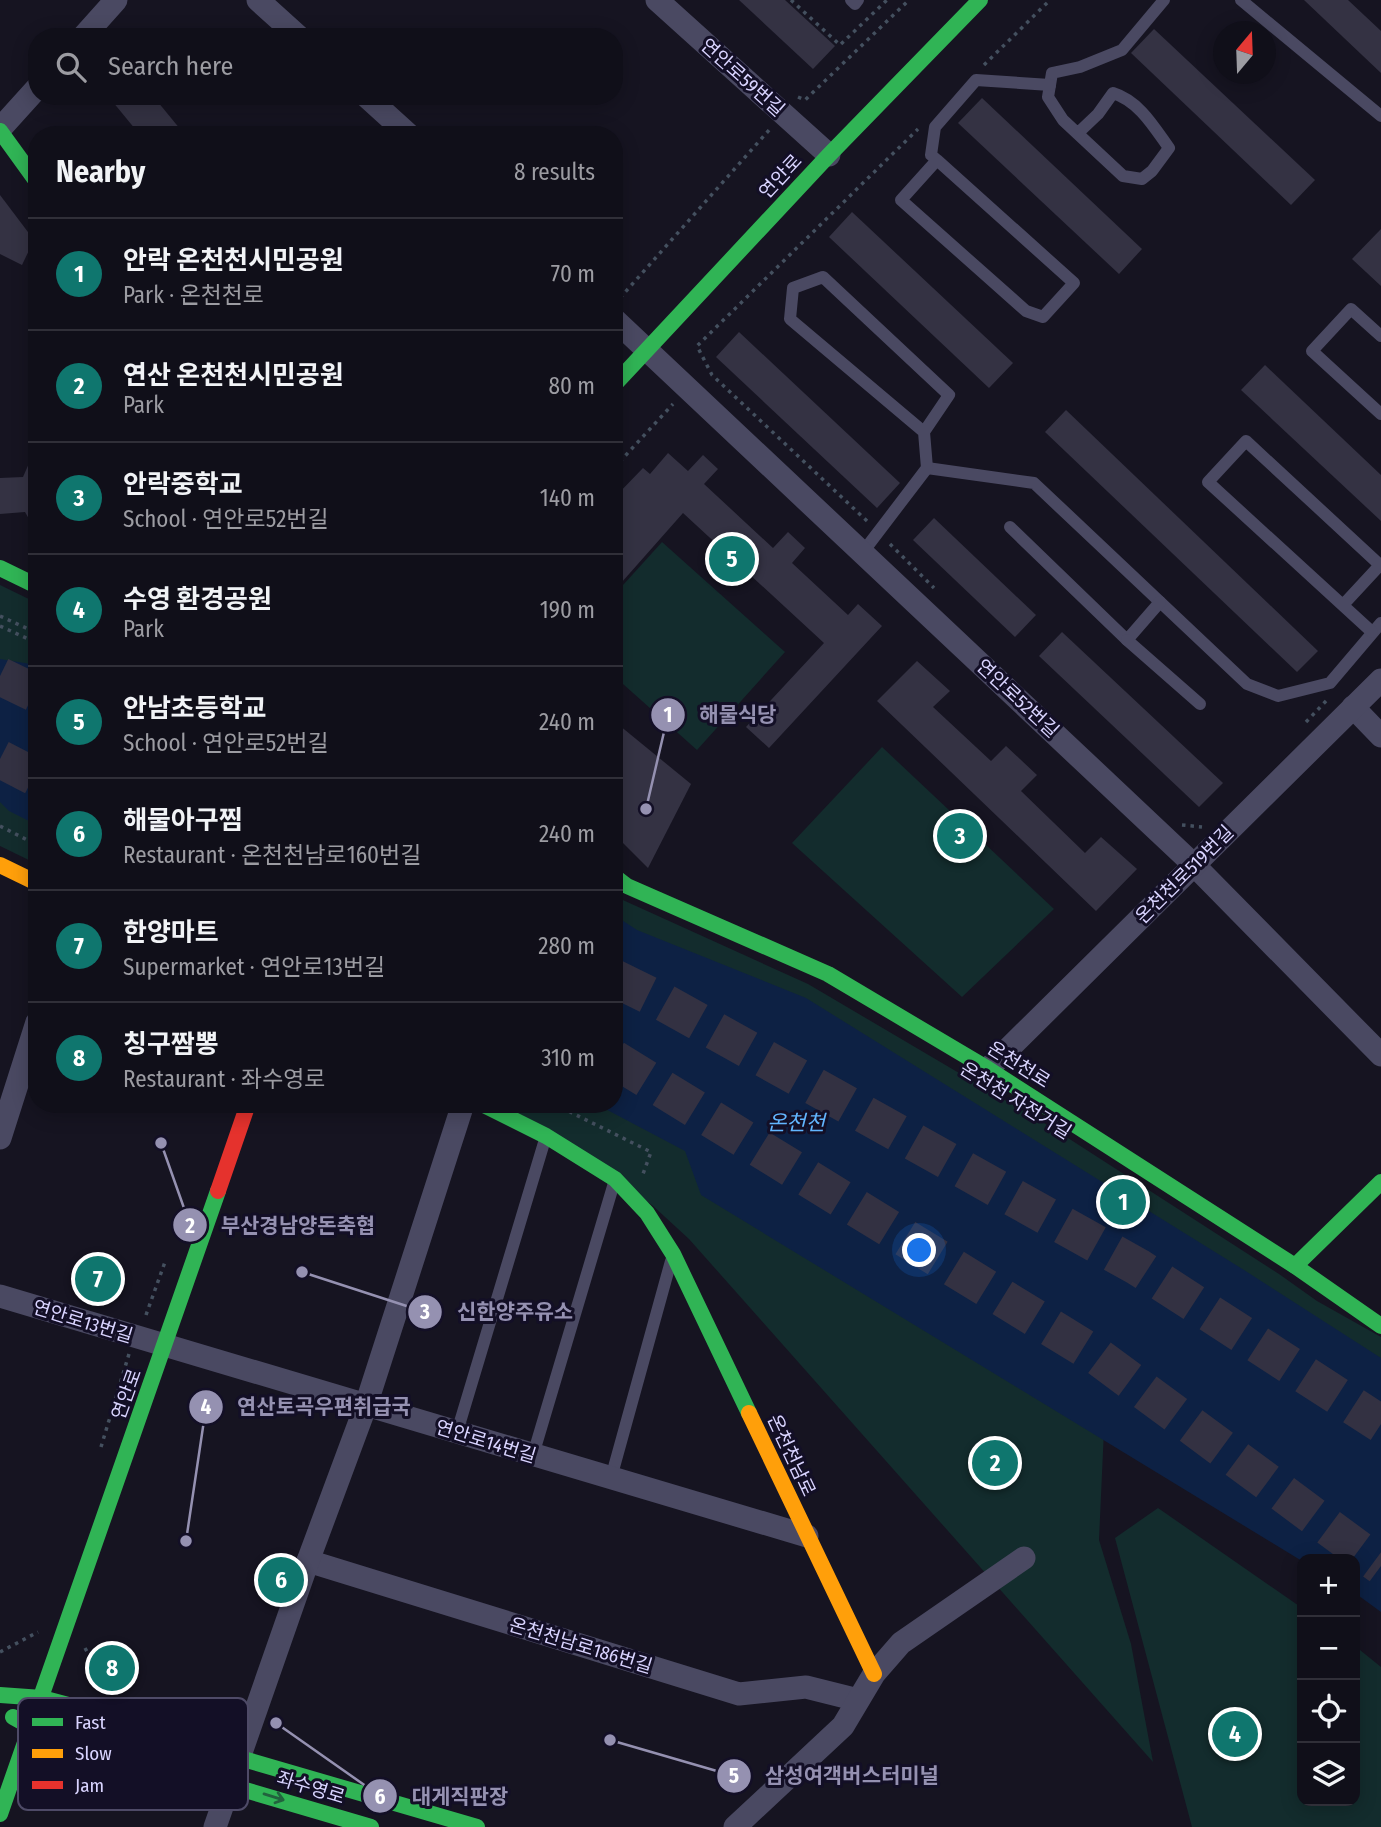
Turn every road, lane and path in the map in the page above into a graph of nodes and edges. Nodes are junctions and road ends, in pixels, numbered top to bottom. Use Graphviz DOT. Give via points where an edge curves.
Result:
graph roads {
  1 [pos="116,0"];
  2 [pos="657,0"];
  3 [pos="791,0"];
  4 [pos="851,0"];
  5 [pos="858,0"];
  6 [pos="887,0"];
  7 [pos="909,0"];
  8 [pos="980,0"];
  9 [pos="1050,0"];
  10 [pos="1164,0"];
  11 [pos="1241,0"];
  12 [pos="261,1"];
  13 [pos="91,28"];
  14 [pos="290,28"];
  15 [pos="981,67"];
  16 [pos="1050,85"];
  17 [pos="28,98"];
  18 [pos="805,100"];
  19 [pos="376,105"];
  20 [pos="1381,116"];
  21 [pos="774,124"];
  22 [pos="922,125"];
  23 [pos="399,126"];
  24 [pos="0,130"];
  25 [pos="1078,133"];
  26 [pos="829,155"];
  27 [pos="937,160"];
  28 [pos="28,169"];
  29 [pos="623,294"];
  30 [pos="623,326"];
  31 [pos="1381,336"];
  32 [pos="647,348"];
  33 [pos="623,375"];
  34 [pos="675,402"];
  35 [pos="1381,414"];
  36 [pos="924,432"];
  37 [pos="623,458"];
  38 [pos="927,468"];
  39 [pos="1010,527"];
  40 [pos="878,532"];
  41 [pos="863,552"];
  42 [pos="0,568"];
  43 [pos="28,582"];
  44 [pos="934,588"];
  45 [pos="1160,602"];
  46 [pos="1343,606"];
  47 [pos="0,616"];
  48 [pos="0,626"];
  49 [pos="1376,628"];
  50 [pos="28,629"];
  51 [pos="28,639"];
  52 [pos="1127,640"];
  53 [pos="1381,680"];
  54 [pos="1327,700"];
  55 [pos="1200,704"];
  56 [pos="1353,707"];
  57 [pos="1298,729"];
  58 [pos="1381,736"];
  59 [pos="1173,818"];
  60 [pos="0,826"];
  61 [pos="1202,828"];
  62 [pos="28,840"];
  63 [pos="1194,864"];
  64 [pos="0,866"];
  65 [pos="28,879"];
  66 [pos="623,884"];
  67 [pos="28,1050"];
  68 [pos="1381,1055"];
  69 [pos="988,1069"];
  70 [pos="245,1113"];
  71 [pos="460,1113"];
  72 [pos="500,1113"];
  73 [pos="572,1113"];
  74 [pos="546,1136"];
  75 [pos="0,1138"];
  76 [pos="615,1179"];
  77 [pos="1381,1182"];
  78 [pos="639,1184"];
  79 [pos="673,1254"];
  80 [pos="165,1262"];
  81 [pos="1295,1266"];
  82 [pos="0,1296"];
  83 [pos="146,1314"];
  84 [pos="1381,1326"];
  85 [pos="166,1345"];
  86 [pos="366,1405"];
  87 [pos="457,1432"];
  88 [pos="533,1455"];
  89 [pos="611,1478"];
  90 [pos="807,1536"];
  91 [pos="1024,1558"];
  92 [pos="308,1561"];
  93 [pos="44,1629"];
  94 [pos="0,1653"];
  95 [pos="874,1674"];
  96 [pos="0,1695"];
  97 [pos="42,1698"];
  98 [pos="858,1700"];
  99 [pos="0,1709"];
  100 [pos="18,1719"];
  101 [pos="248,1735"];
  102 [pos="248,1760"];
  103 [pos="18,1763"];
  104 [pos="248,1789"];
  105 [pos="221,1810"];
  106 [pos="0,1814"];
  107 [pos="215,1827"];
  108 [pos="371,1827"];
  109 [pos="477,1827"];
  110 [pos="735,1827"];
  1 -- 13 [label="street"];
  2 -- 26 [label="street, 연안로59번길"];
  3 -- 6 [label="path" via="840,45"];
  4 -- 5 [label="lane" via="855,4"];
  7 -- 18 [label="path"];
  8 -- 26 [label="main road, 연안로"];
  9 -- 15 [label="path"];
  10 -- 16 [label="lane" via="1122,50 1052,72"];
  11 -- 20 [label="lane"];
  12 -- 14 [label="street"];
  16 -- 25 [label="lane" via="1048,97 1062,120"];
  16 -- 27 [label="lane" via="976,80 935,127 931,155"];
  17 -- 24 [label="street"];
  19 -- 23 [label="street"];
  21 -- 29 [label="path"];
  22 -- 40 [label="path" via="697,346 712,375"];
  24 -- 28 [label="main road"];
  25 -- 25 [label="lane" via="1123,176 1132,178 1142,179 1152,171 1169,148 1149,119 1124,96 1113,93"];
  26 -- 32 [label="main road, 연안로"];
  27 -- 27 [label="lane" via="1074,283 1043,317 1026,311 901,200"];
  30 -- 32 [label="street, 연안로52번길"];
  31 -- 35 [label="lane" via="1351,309 1312,351"];
  32 -- 33 [label="main road, 연안로"];
  32 -- 41 [label="street, 연안로52번길"];
  34 -- 37 [label="path"];
  36 -- 36 [label="lane" via="790,319 793,288 823,277 949,395"];
  36 -- 38 [label="lane"];
  38 -- 40 [label="lane"];
  38 -- 45 [label="lane" via="1034,483"];
  39 -- 52 [label="lane"];
  40 -- 41 [label="lane"];
  40 -- 44 [label="path"];
  41 -- 63 [label="street, 연안로52번길"];
  42 -- 43 [label="main road"];
  45 -- 49 [label="lane" via="1247,684 1279,696 1330,683"];
  45 -- 52 [label="lane"];
  46 -- 46 [label="lane" via="1208,481 1246,441 1380,565"];
  46 -- 49 [label="lane"];
  47 -- 50 [label="path"];
  48 -- 51 [label="path"];
  52 -- 55 [label="lane"];
  53 -- 56 [label="street, 온천천로519번길"];
  54 -- 57 [label="path"];
  56 -- 58 [label="street"];
  56 -- 63 [label="street, 온천천로519번길"];
  59 -- 61 [label="path" via="1181,825"];
  60 -- 62 [label="path"];
  63 -- 68 [label="street, 연안로52번길"];
  63 -- 69 [label="street, 온천천로519번길"];
  64 -- 65 [label="main road"];
  66 -- 69 [label="main road, 온천천로" via="828,974"];
  67 -- 75 [label="street"];
  69 -- 81 [label="main road, 온천천로"];
  70 -- 85 [label="main road, 연안로"];
  71 -- 86 [label="street"];
  72 -- 74 [label="main road, 온천천남로"];
  73 -- 78 [label="path" via="651,1152"];
  74 -- 76 [label="main road, 온천천남로"];
  74 -- 87 [label="lane"];
  76 -- 79 [label="main road, 온천천남로" via="647,1213"];
  76 -- 88 [label="lane"];
  77 -- 81 [label="main road"];
  79 -- 89 [label="lane"];
  79 -- 90 [label="main road, 온천천남로"];
  80 -- 83 [label="path"];
  81 -- 84 [label="main road, 온천천로"];
  82 -- 85 [label="street, 연안로13번길"];
  85 -- 86 [label="street, 연안로14번길"];
  85 -- 97 [label="main road, 연안로"];
  86 -- 87 [label="street, 연안로14번길"];
  86 -- 92 [label="street"];
  87 -- 88 [label="street, 연안로14번길"];
  88 -- 89 [label="street, 연안로14번길"];
  89 -- 90 [label="street, 연안로14번길"];
  90 -- 95 [label="main road, 온천천남로"];
  91 -- 95 [label="street" via="901,1643"];
  92 -- 98 [label="street, 온천천남로186번길" via="739,1694 806,1687"];
  92 -- 101 [label="street"];
  93 -- 94 [label="path"];
  95 -- 98 [label="street"];
  96 -- 97 [label="main road, 좌수영로"];
  98 -- 110 [label="street" via="842,1726"];
  99 -- 100 [label="main road, 좌수영로"];
  102 -- 109 [label="main road, 좌수영로"];
  103 -- 106 [label="main road, 연안로"];
  104 -- 108 [label="main road, 좌수영로, one-way"];
  105 -- 107 [label="street"];
}
